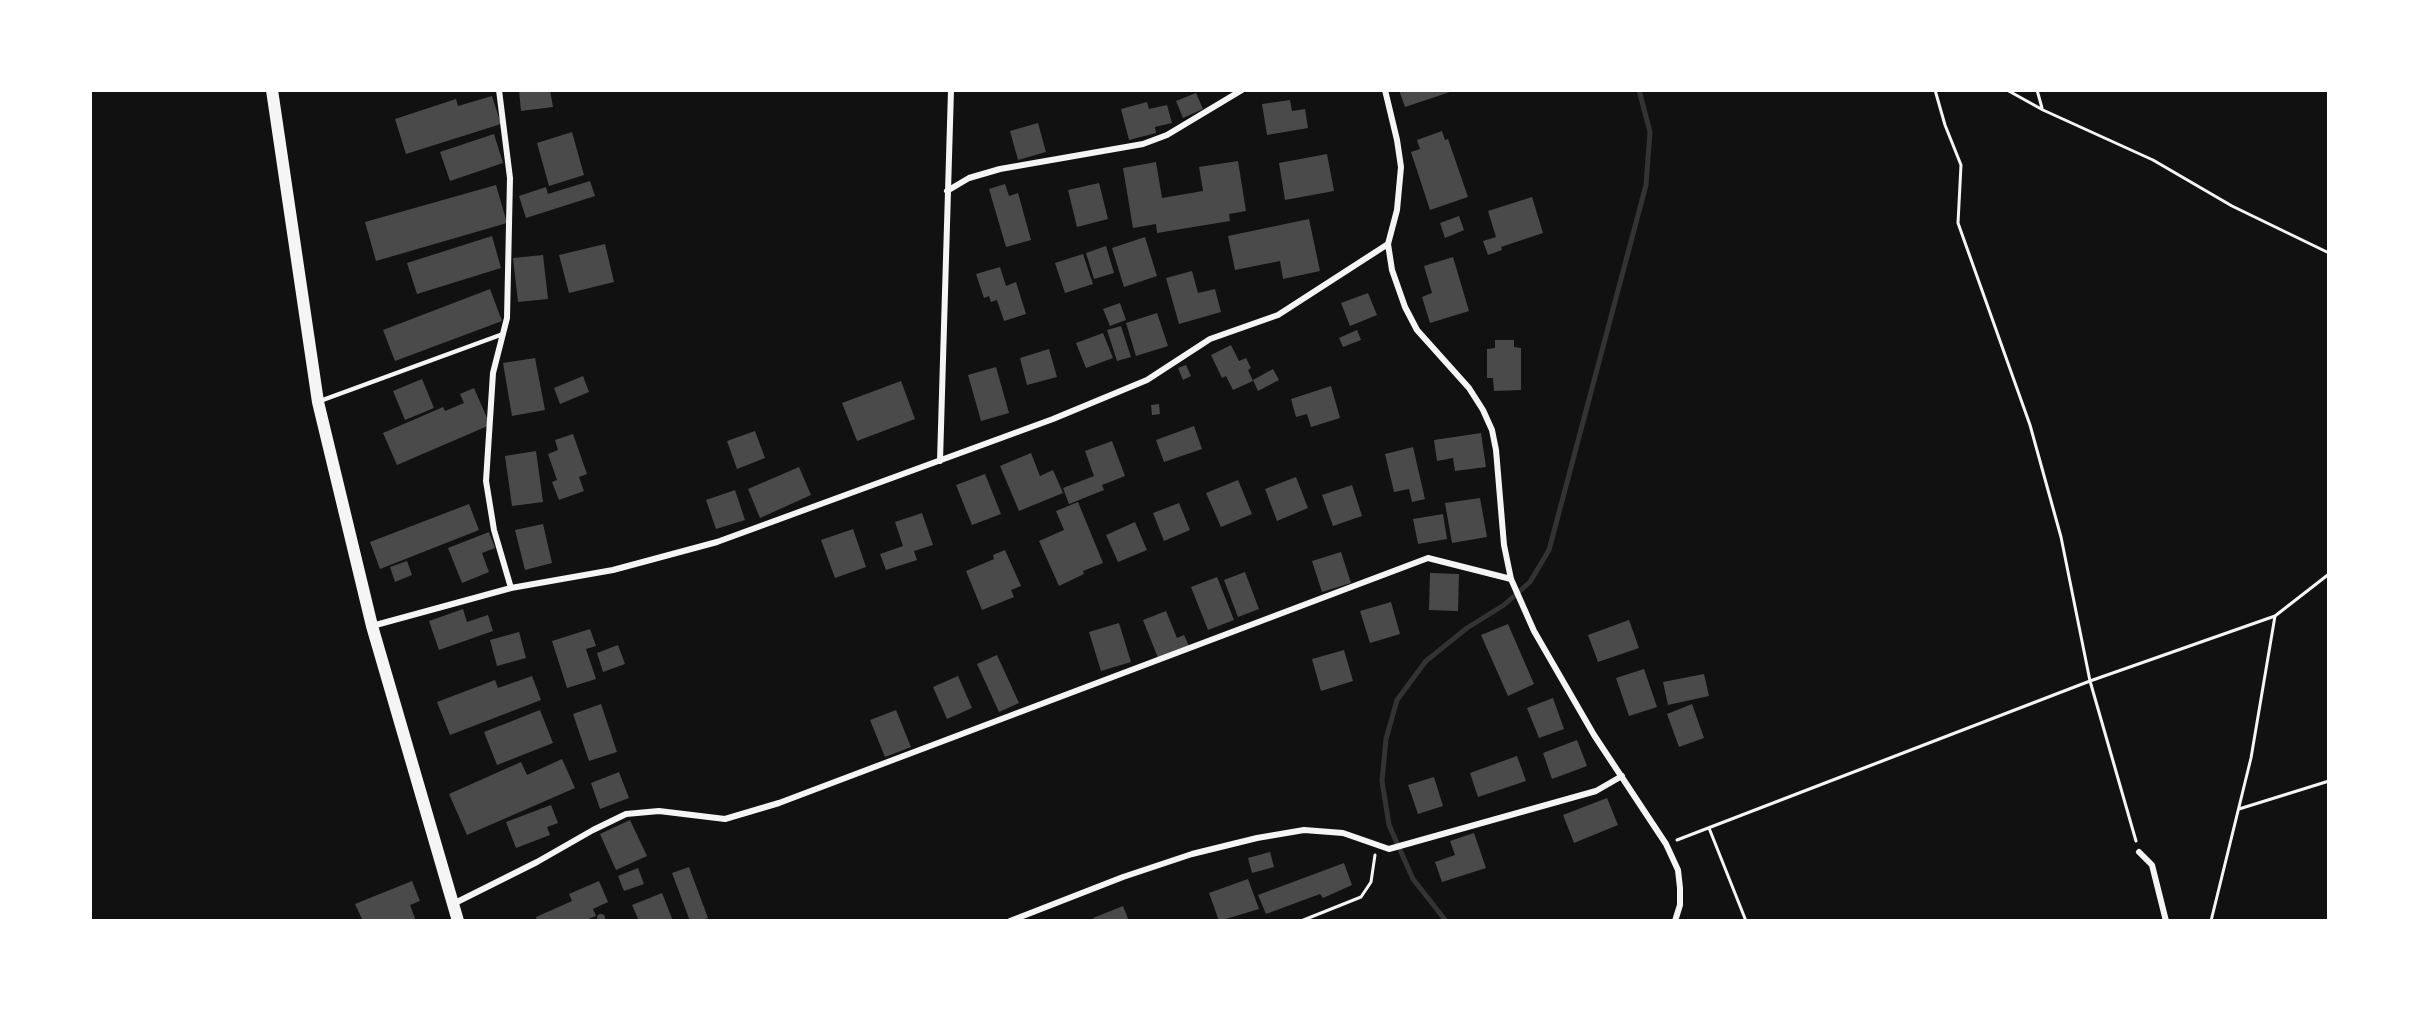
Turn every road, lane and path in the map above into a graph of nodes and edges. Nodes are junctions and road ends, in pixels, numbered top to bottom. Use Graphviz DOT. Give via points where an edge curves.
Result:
graph roads {
  1 [pos="272,90"];
  2 [pos="499,90"];
  3 [pos="951,90"];
  4 [pos="1242,90"];
  5 [pos="1385,90"];
  6 [pos="1935,90"];
  7 [pos="2007,90"];
  8 [pos="2037,90"];
  9 [pos="2043,110"];
  10 [pos="948,191"];
  11 [pos="1388,244"];
  12 [pos="2329,253"];
  13 [pos="503,334"];
  14 [pos="318,402"];
  15 [pos="940,461"];
  16 [pos="2329,574"];
  17 [pos="1510,579"];
  18 [pos="511,588"];
  19 [pos="2275,616"];
  20 [pos="372,626"];
  21 [pos="2090,681"];
  22 [pos="1622,776"];
  23 [pos="2329,781"];
  24 [pos="2239,809"];
  25 [pos="1709,828"];
  26 [pos="1666,844"];
  27 [pos="1376,845"];
  28 [pos="2139,852"];
  29 [pos="453,904"];
  30 [pos="458,921"];
  31 [pos="1010,921"];
  32 [pos="1302,921"];
  33 [pos="1675,921"];
  34 [pos="1746,921"];
  35 [pos="2166,921"];
  36 [pos="2211,921"];
  1 -- 14 [label="main road"];
  2 -- 13 [label="street" via="510,178 507,318"];
  3 -- 10 [label="street"];
  4 -- 10 [label="street" via="1167,135 1143,144 1000,169 969,178"];
  5 -- 11 [label="street" via="1401,167 1397,210"];
  6 -- 21 [label="path" via="1961,165 1958,223 2030,425 2061,537"];
  7 -- 9 [label="path"];
  8 -- 9 [label="path"];
  9 -- 12 [label="path" via="2153,160 2232,206"];
  10 -- 15 [label="street"];
  11 -- 15 [label="street" via="1278,315 1210,339 1147,380"];
  11 -- 17 [label="street" via="1392,270 1416,330 1469,388 1492,430"];
  13 -- 14 [label="lane"];
  13 -- 18 [label="street" via="493,373 486,481 494,531"];
  14 -- 20 [label="main road"];
  15 -- 18 [label="street" via="717,542 612,570"];
  16 -- 19 [label="path"];
  17 -- 22 [label="street" via="1594,735"];
  17 -- 29 [label="street" via="1428,558 779,803 724,819 659,811 626,814"];
  18 -- 20 [label="street"];
  19 -- 21 [label="path"];
  19 -- 24 [label="path"];
  20 -- 29 [label="main road"];
  21 -- 25 [label="path"];
  21 -- 28 [label="path"];
  22 -- 26 [label="street"];
  22 -- 27 [label="street" via="1596,790 1389,849"];
  23 -- 24 [label="path"];
  24 -- 36 [label="path"];
  25 -- 26 [label="path"];
  25 -- 34 [label="path"];
  26 -- 33 [label="street" via="1678,870 1680,905"];
  27 -- 31 [label="street" via="1343,833 1304,830 1257,838 1123,877"];
  27 -- 32 [label="path" via="1371,882 1361,897"];
  28 -- 35 [label="street" via="2152,865"];
  29 -- 30 [label="main road"];
}
